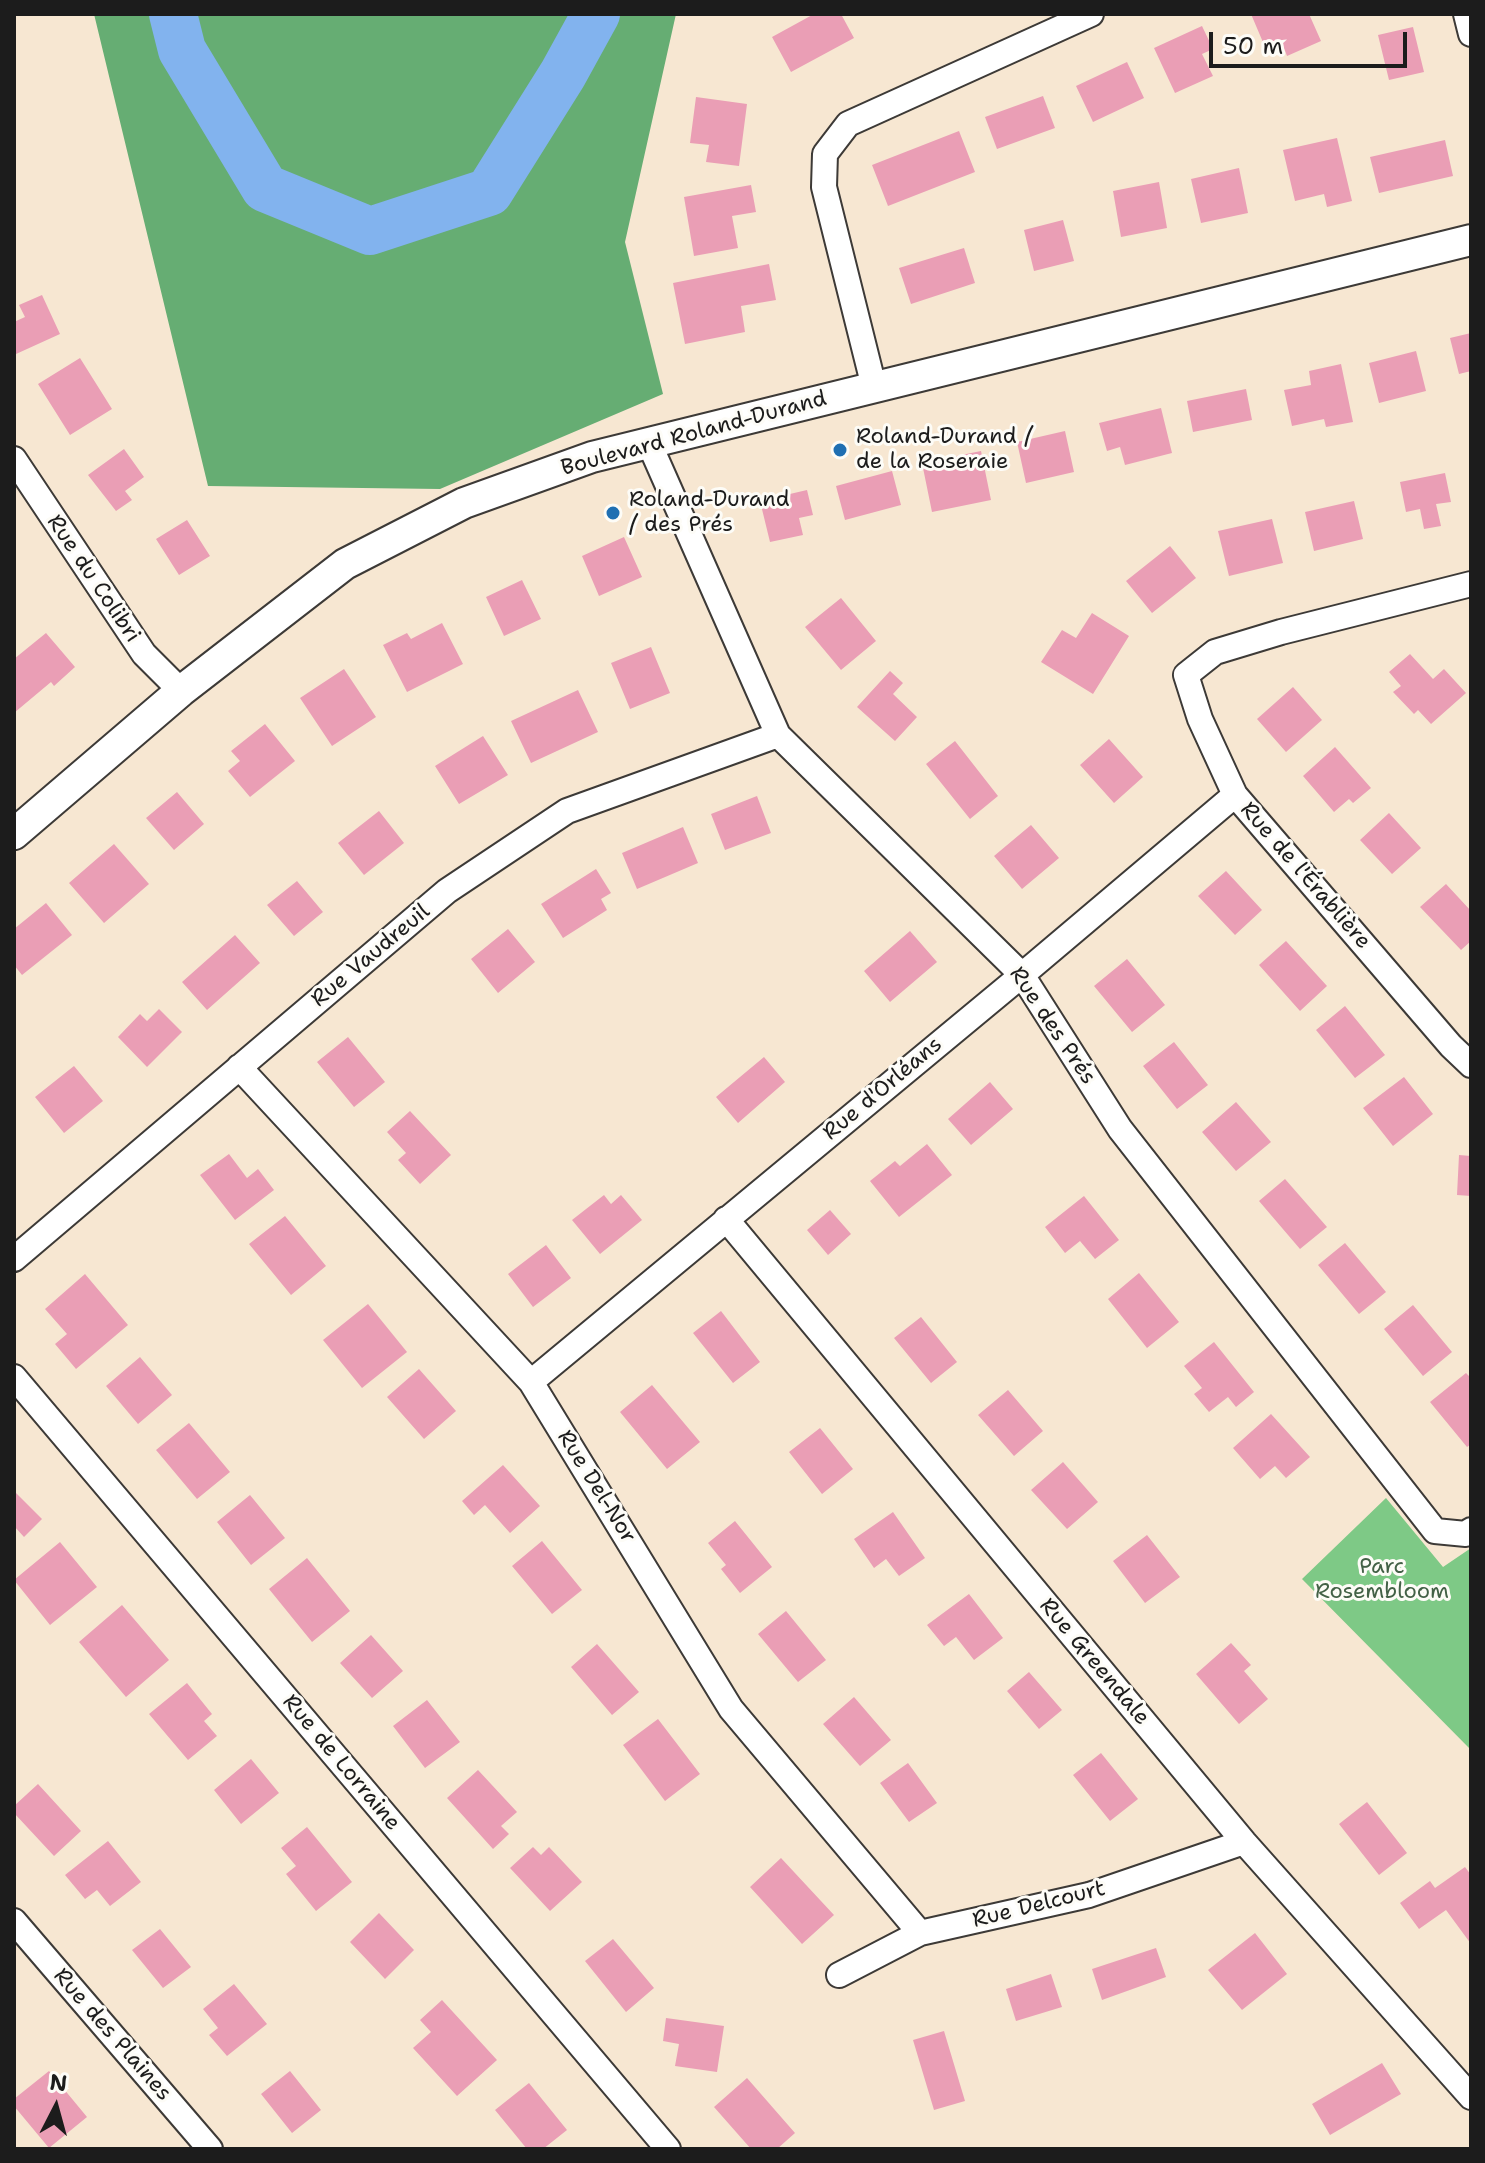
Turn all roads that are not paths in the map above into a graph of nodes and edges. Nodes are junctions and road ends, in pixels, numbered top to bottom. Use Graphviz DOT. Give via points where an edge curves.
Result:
graph roads {
  1 [pos="1091,14"];
  2 [pos="1466,14"];
  3 [pos="1471,34"];
  4 [pos="1471,240"];
  5 [pos="874,387"];
  6 [pos="649,443"];
  7 [pos="14,459"];
  8 [pos="1471,584"];
  9 [pos="181,691"];
  10 [pos="778,735"];
  11 [pos="1235,795"];
  12 [pos="14,834"];
  13 [pos="1022,975"];
  14 [pos="1471,1065"];
  15 [pos="239,1067"];
  16 [pos="726,1219"];
  17 [pos="14,1259"];
  18 [pos="14,1377"];
  19 [pos="531,1382"];
  20 [pos="1471,1530"];
  21 [pos="1244,1842"];
  22 [pos="14,1921"];
  23 [pos="920,1933"];
  24 [pos="839,1975"];
  25 [pos="1471,2097"];
  26 [pos="210,2149"];
  27 [pos="668,2149"];
  1 -- 5 [label="street" via="848,124 825,154 824,187"];
  2 -- 3 [label="street"];
  4 -- 5 [label="street, Boulevard Roland-Durand"];
  5 -- 6 [label="street, Boulevard Roland-Durand"];
  6 -- 9 [label="street, Boulevard Roland-Durand" via="592,457 464,503 345,564"];
  6 -- 10 [label="street, Rue des Prés"];
  7 -- 9 [label="street, Rue du Colibri" via="144,654"];
  8 -- 11 [label="street, Rue de l'Érablière" via="1215,652 1186,675"];
  9 -- 12 [label="street, Boulevard Roland-Durand"];
  10 -- 13 [label="street, Rue des Prés"];
  10 -- 15 [label="street, Rue Vaudreuil" via="567,811 447,891"];
  11 -- 13 [label="street, Rue d'Orléans"];
  11 -- 14 [label="street, Rue de l'Érablière"];
  13 -- 16 [label="street, Rue d'Orléans"];
  13 -- 20 [label="street, Rue des Prés" via="1120,1129 1435,1531"];
  15 -- 17 [label="street, Rue Vaudreuil"];
  15 -- 19 [label="street, Rue Del-Nor"];
  16 -- 19 [label="street, Rue d'Orléans"];
  16 -- 21 [label="street, Rue Greendale"];
  18 -- 27 [label="street, Rue de Lorraine"];
  19 -- 23 [label="street, Rue Del-Nor" via="731,1709"];
  21 -- 23 [label="street, Rue Delcourt" via="1089,1895"];
  21 -- 25 [label="street, Rue Greendale"];
  22 -- 26 [label="street, Rue des Plaines"];
  23 -- 24 [label="street, Rue Delcourt"];
}
